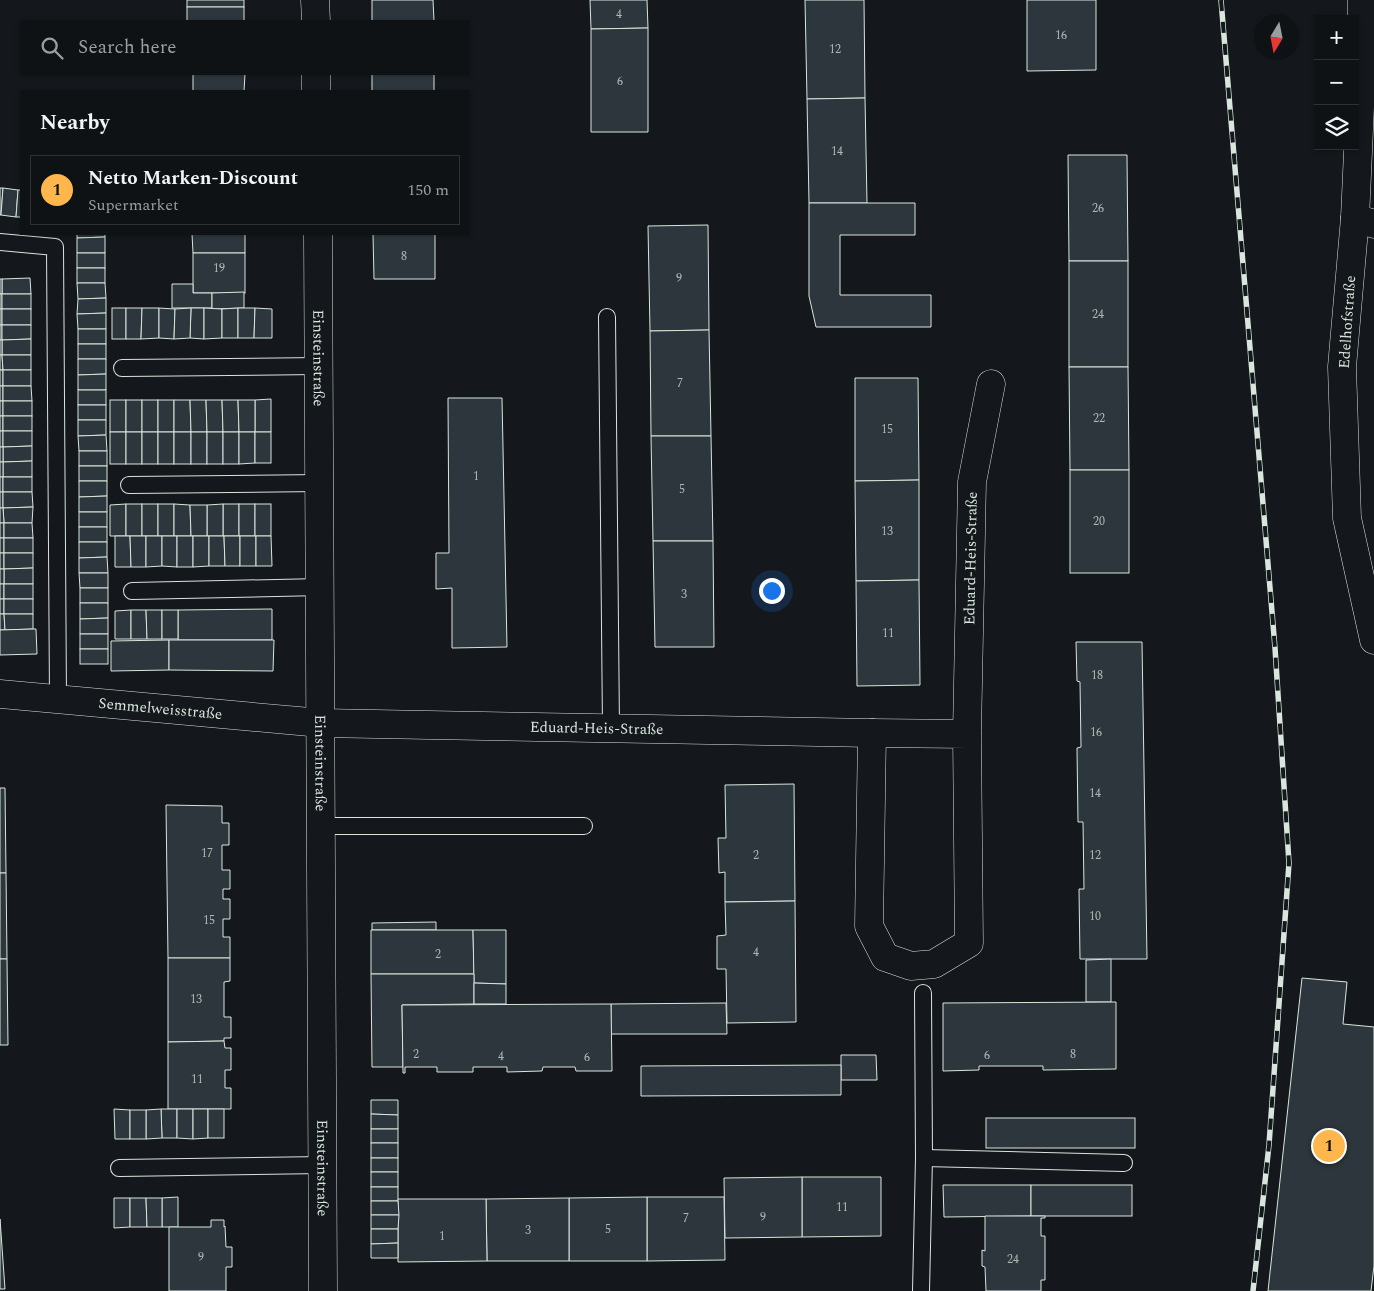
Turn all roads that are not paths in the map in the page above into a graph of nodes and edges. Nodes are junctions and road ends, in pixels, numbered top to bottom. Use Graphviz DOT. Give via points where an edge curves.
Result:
graph roads {
  1 [pos="315,0"];
  2 [pos="1362,0"];
  3 [pos="316,20"];
  4 [pos="316,75"];
  5 [pos="316,90"];
  6 [pos="1364,221"];
  7 [pos="318,235"];
  8 [pos="0,242"];
  9 [pos="607,317"];
  10 [pos="318,366"];
  11 [pos="122,368"];
  12 [pos="991,384"];
  13 [pos="320,483"];
  14 [pos="129,486"];
  15 [pos="320,587"];
  16 [pos="132,591"];
  17 [pos="1374,640"];
  18 [pos="0,694"];
  19 [pos="58,699"];
  20 [pos="321,723"];
  21 [pos="611,728"];
  22 [pos="872,733"];
  23 [pos="967,734"];
  24 [pos="322,826"];
  25 [pos="584,826"];
  26 [pos="923,993"];
  27 [pos="924,1158"];
  28 [pos="1124,1163"];
  29 [pos="323,1165"];
  30 [pos="119,1168"];
  31 [pos="323,1291"];
  32 [pos="921,1291"];
  1 -- 3 [label="street"];
  2 -- 6 [label="street, Edelhofstraße"];
  4 -- 5 [label="street"];
  6 -- 17 [label="street, Edelhofstraße" via="1342,367 1347,518"];
  7 -- 10 [label="street, Einsteinstraße"];
  8 -- 19 [label="lane" via="55,247"];
  9 -- 21 [label="lane"];
  10 -- 11 [label="lane"];
  10 -- 13 [label="street, Einsteinstraße"];
  12 -- 23 [label="street, Eduard-Heis-Straße" via="972,482"];
  13 -- 14 [label="lane"];
  13 -- 15 [label="street, Einsteinstraße"];
  15 -- 16 [label="lane"];
  15 -- 20 [label="street, Einsteinstraße"];
  18 -- 19 [label="street, Semmelweisstraße"];
  19 -- 20 [label="street, Semmelweisstraße"];
  20 -- 21 [label="street, Eduard-Heis-Straße"];
  20 -- 24 [label="street, Einsteinstraße"];
  21 -- 22 [label="street, Eduard-Heis-Straße"];
  22 -- 23 [label="street, Eduard-Heis-Straße"];
  22 -- 23 [label="street, Eduard-Heis-Straße" via="869,926 885,957 911,966 934,964 969,943"];
  24 -- 25 [label="lane"];
  24 -- 29 [label="street, Einsteinstraße"];
  26 -- 27 [label="lane"];
  27 -- 28 [label="lane"];
  27 -- 32 [label="lane"];
  29 -- 30 [label="lane"];
  29 -- 31 [label="street, Einsteinstraße"];
}
